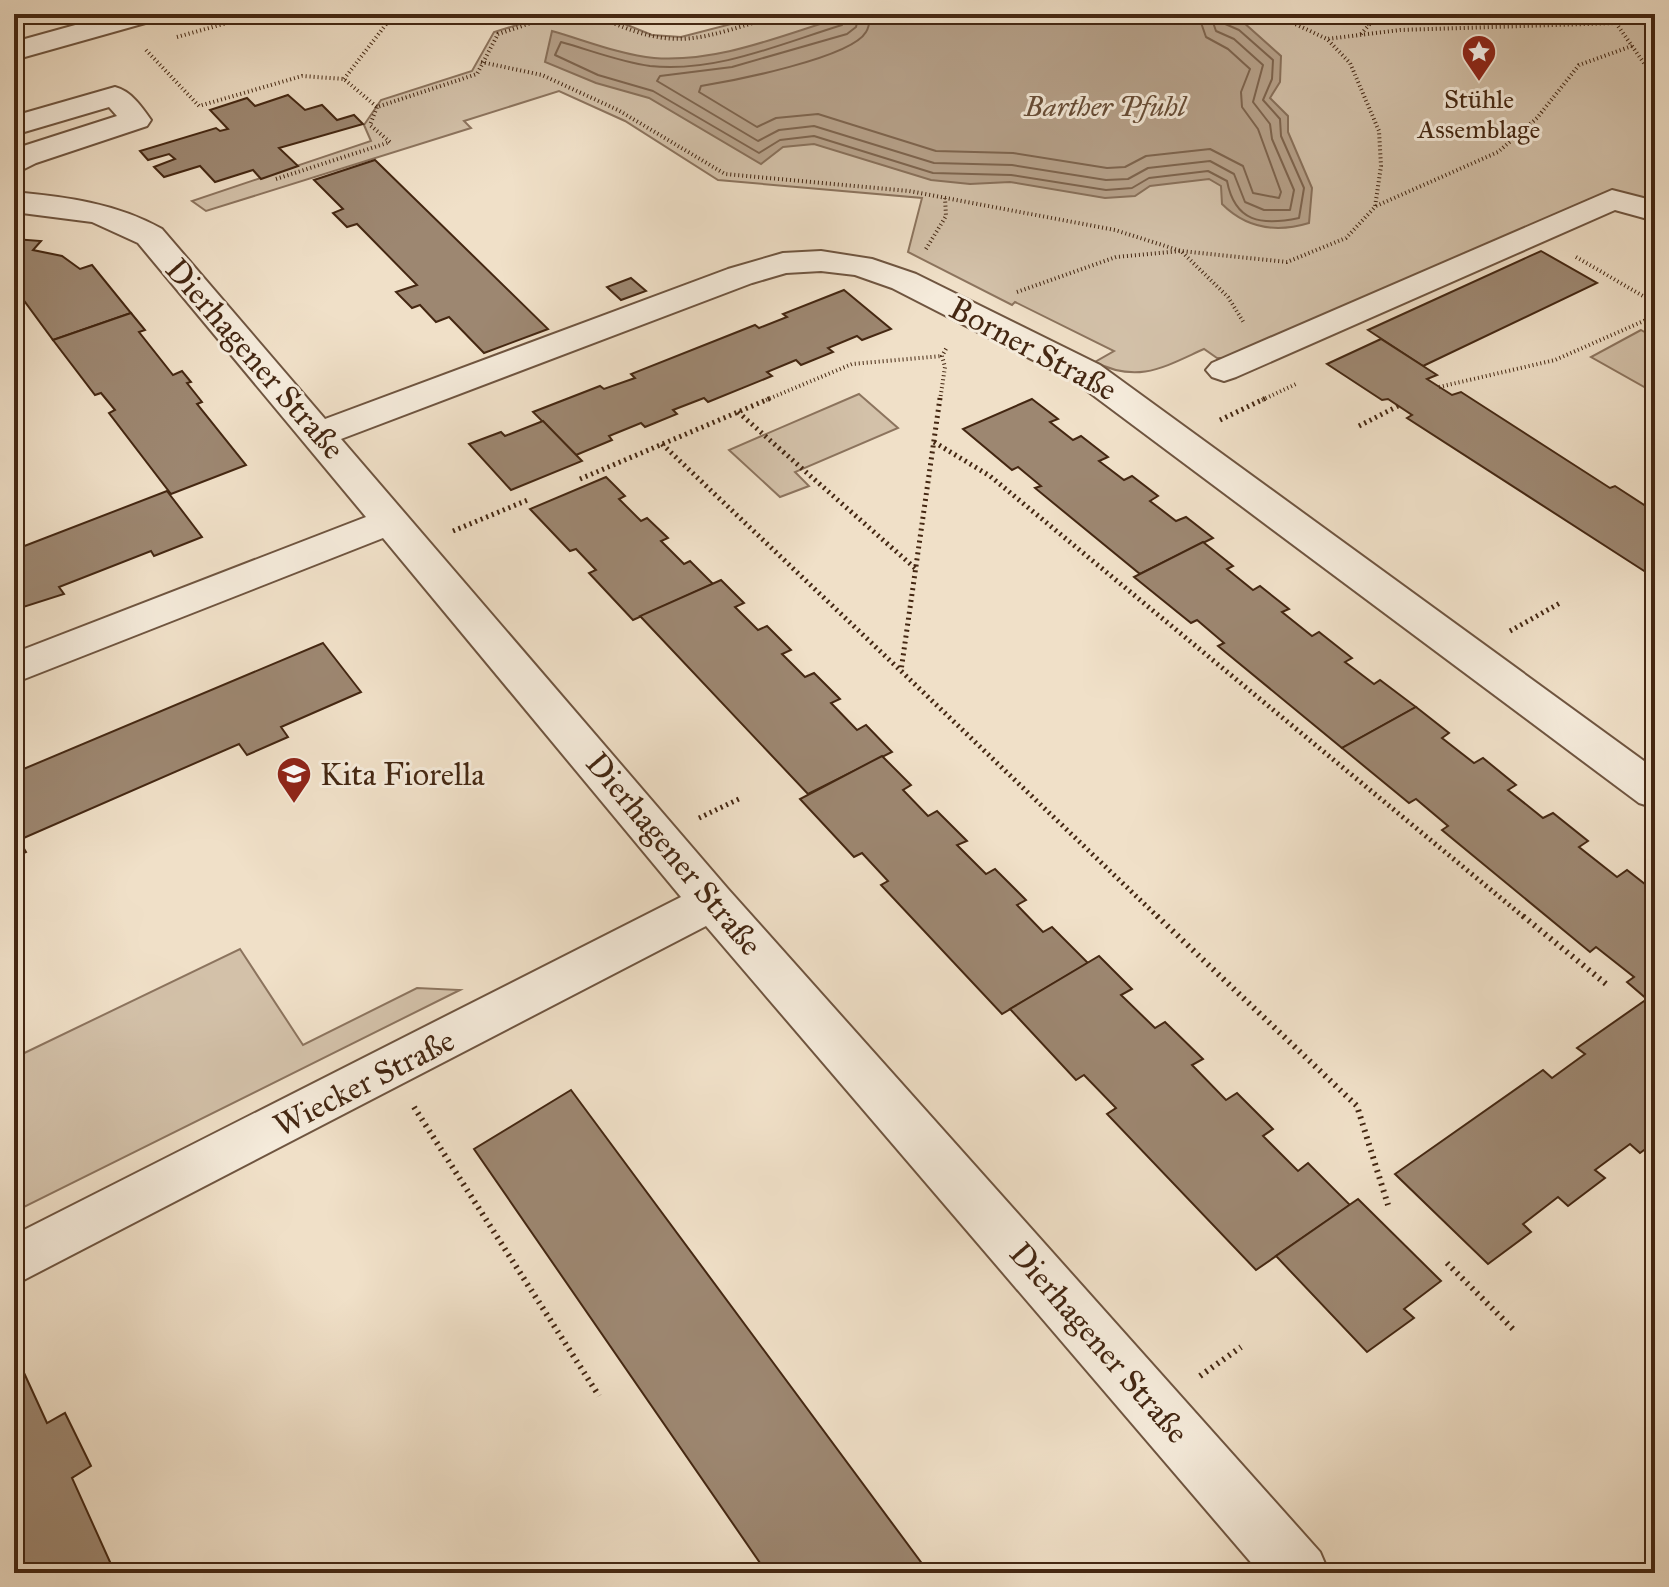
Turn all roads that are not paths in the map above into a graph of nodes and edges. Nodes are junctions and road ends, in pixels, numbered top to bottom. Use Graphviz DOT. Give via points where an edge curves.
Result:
graph roads {
  1 [pos="146,14"];
  2 [pos="14,51"];
  3 [pos="14,126"];
  4 [pos="18,155"];
  5 [pos="14,202"];
  6 [pos="1655,211"];
  7 [pos="1224,370"];
  8 [pos="320,434"];
  9 [pos="403,534"];
  10 [pos="14,669"];
  11 [pos="1655,792"];
  12 [pos="712,902"];
  13 [pos="14,1261"];
  14 [pos="1299,1573"];
  1 -- 2 [label="street"];
  3 -- 4 [label="street" via="115,96 136,120"];
  5 -- 8 [label="street, Dierhagener Straße" via="90,210 126,220 150,236"];
  6 -- 7 [label="street" via="1612,200"];
  8 -- 9 [label="street, Dierhagener Straße"];
  8 -- 11 [label="street, Borner Straße" via="783,263 860,266 904,281 1087,373"];
  9 -- 10 [label="street"];
  9 -- 12 [label="street, Dierhagener Straße"];
  12 -- 13 [label="street, Wiecker Straße"];
  12 -- 14 [label="street, Dierhagener Straße"];
}
